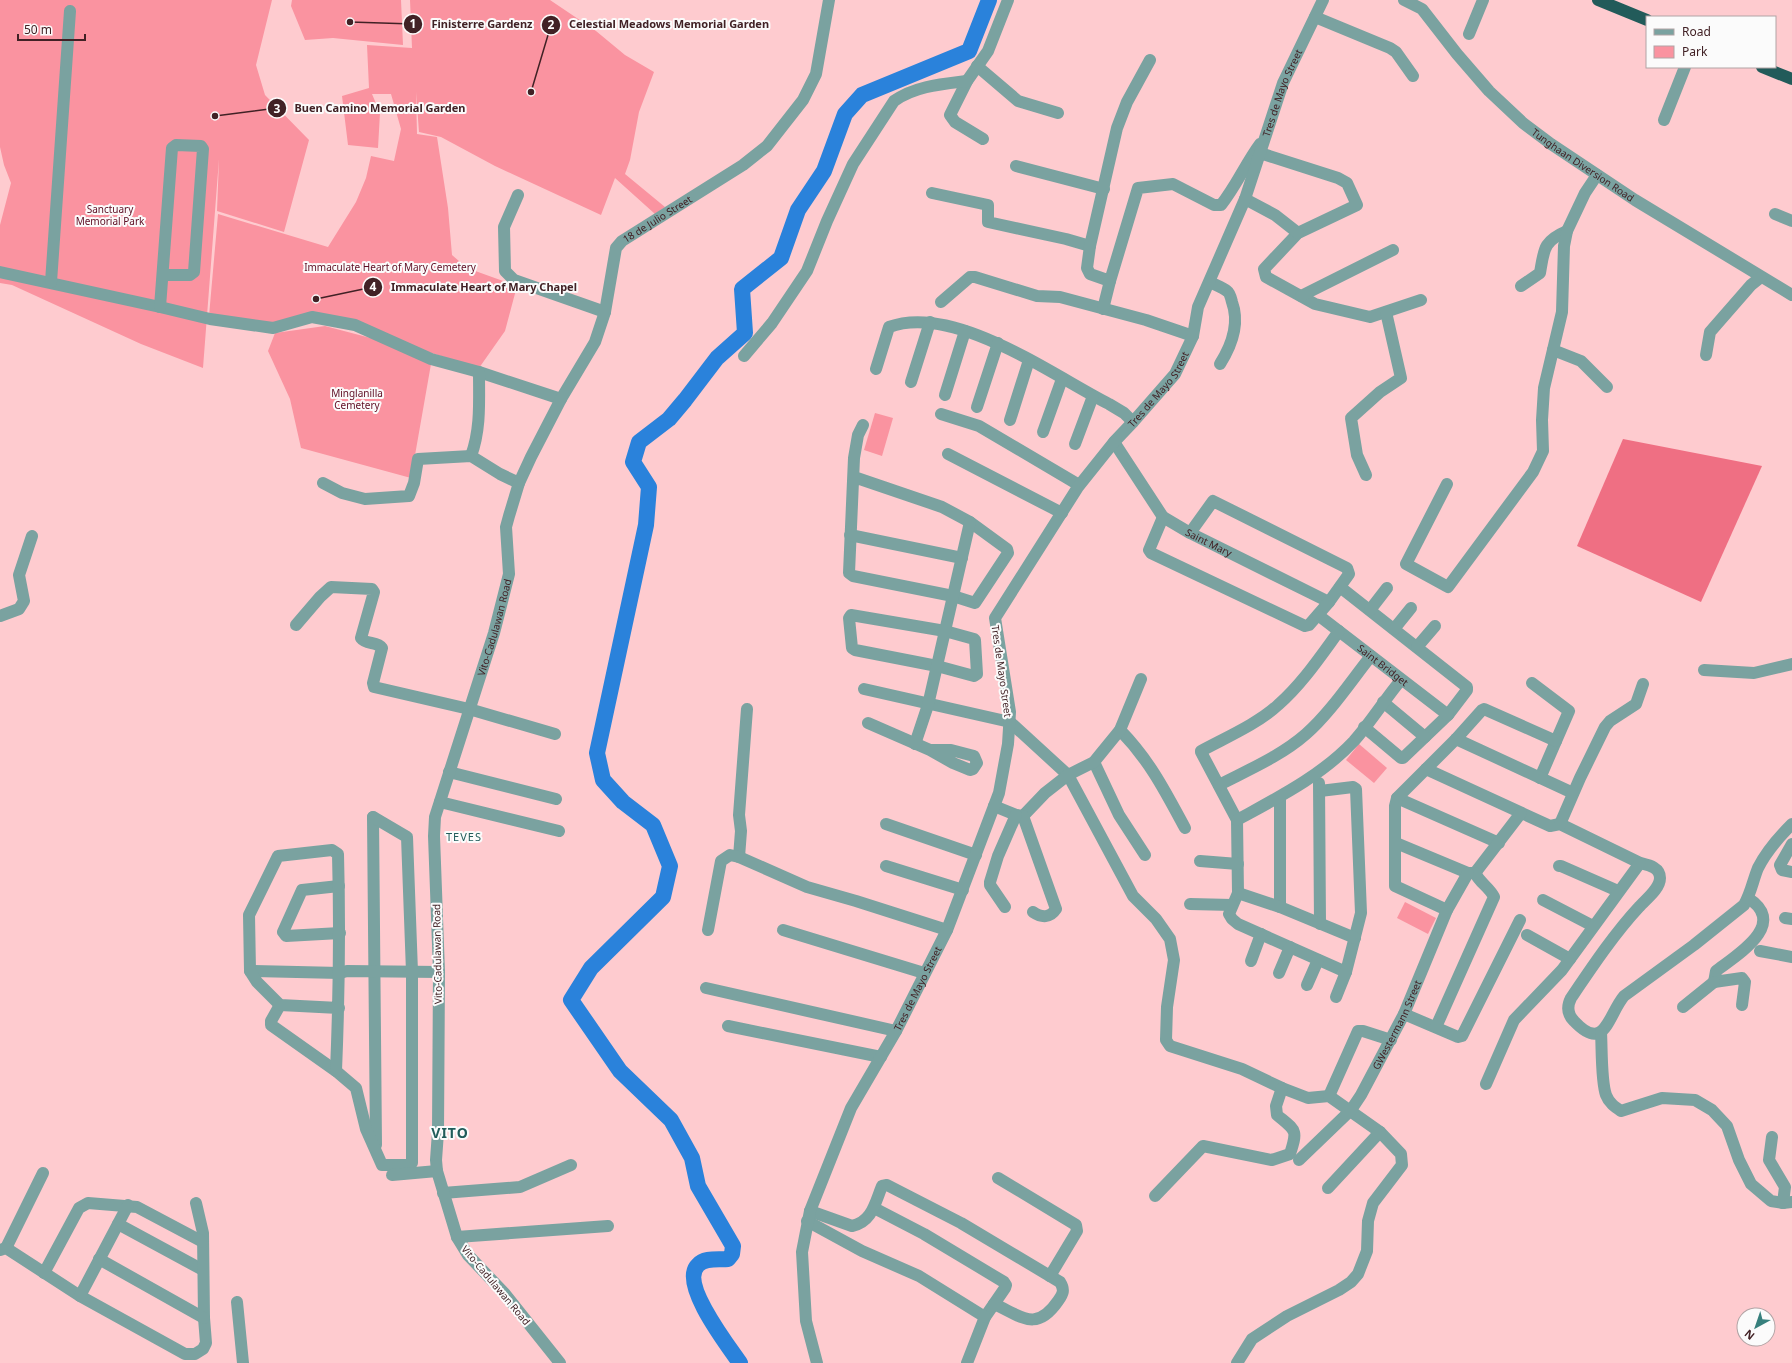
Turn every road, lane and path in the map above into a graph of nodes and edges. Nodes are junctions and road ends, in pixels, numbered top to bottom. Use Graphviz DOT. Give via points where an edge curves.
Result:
graph roads {
  1 [pos="829,0"];
  2 [pos="1008,0"];
  3 [pos="1323,0"];
  4 [pos="1404,0"];
  5 [pos="1483,0"];
  6 [pos="1598,0"];
  7 [pos="1612,2"];
  8 [pos="70,11"];
  9 [pos="1315,17"];
  10 [pos="1646,19"];
  11 [pos="1469,34"];
  12 [pos="1150,60"];
  13 [pos="977,66"];
  14 [pos="1685,68"];
  15 [pos="1764,68"];
  16 [pos="1413,76"];
  17 [pos="1792,79"];
  18 [pos="967,81"];
  19 [pos="1058,114"];
  20 [pos="1664,120"];
  21 [pos="1266,134"];
  22 [pos="983,140"];
  23 [pos="1260,154"];
  24 [pos="1016,166"];
  25 [pos="1597,175"];
  26 [pos="1104,189"];
  27 [pos="932,193"];
  28 [pos="518,195"];
  29 [pos="1245,200"];
  30 [pos="1775,214"];
  31 [pos="1792,221"];
  32 [pos="1566,231"];
  33 [pos="1298,233"];
  34 [pos="1090,246"];
  35 [pos="1393,250"];
  36 [pos="0,272"];
  37 [pos="163,275"];
  38 [pos="1761,277"];
  39 [pos="1110,281"];
  40 [pos="51,282"];
  41 [pos="1210,282"];
  42 [pos="1521,286"];
  43 [pos="1792,295"];
  44 [pos="1301,296"];
  45 [pos="1420,300"];
  46 [pos="941,302"];
  47 [pos="160,306"];
  48 [pos="1103,309"];
  49 [pos="605,312"];
  50 [pos="1386,312"];
  51 [pos="930,322"];
  52 [pos="965,331"];
  53 [pos="1193,336"];
  54 [pos="998,343"];
  55 [pos="1553,350"];
  56 [pos="1706,355"];
  57 [pos="744,356"];
  58 [pos="1029,360"];
  59 [pos="1220,364"];
  60 [pos="876,369"];
  61 [pos="479,372"];
  62 [pos="1062,378"];
  63 [pos="911,382"];
  64 [pos="1607,387"];
  65 [pos="945,395"];
  66 [pos="1093,396"];
  67 [pos="562,399"];
  68 [pos="977,407"];
  69 [pos="941,414"];
  70 [pos="1010,420"];
  71 [pos="1133,422"];
  72 [pos="863,425"];
  73 [pos="1043,432"];
  74 [pos="1075,444"];
  75 [pos="1117,445"];
  76 [pos="948,454"];
  77 [pos="471,456"];
  78 [pos="1366,475"];
  79 [pos="854,477"];
  80 [pos="323,483"];
  81 [pos="519,483"];
  82 [pos="1447,484"];
  83 [pos="1079,485"];
  84 [pos="1062,513"];
  85 [pos="508,516"];
  86 [pos="1163,517"];
  87 [pos="970,522"];
  88 [pos="1190,533"];
  89 [pos="850,535"];
  90 [pos="32,536"];
  91 [pos="962,558"];
  92 [pos="1340,587"];
  93 [pos="1387,588"];
  94 [pos="953,596"];
  95 [pos="1329,602"];
  96 [pos="1411,608"];
  97 [pos="1370,610"];
  98 [pos="1318,615"];
  99 [pos="0,616"];
  100 [pos="296,625"];
  101 [pos="1435,626"];
  102 [pos="1394,629"];
  103 [pos="945,631"];
  104 [pos="1339,631"];
  105 [pos="1417,647"];
  106 [pos="1371,656"];
  107 [pos="1792,664"];
  108 [pos="937,666"];
  109 [pos="1704,670"];
  110 [pos="1141,678"];
  111 [pos="1401,680"];
  112 [pos="1532,683"];
  113 [pos="1643,684"];
  114 [pos="864,690"];
  115 [pos="1383,702"];
  116 [pos="928,705"];
  117 [pos="469,709"];
  118 [pos="747,709"];
  119 [pos="1448,716"];
  120 [pos="1010,722"];
  121 [pos="868,723"];
  122 [pos="1364,727"];
  123 [pos="1120,730"];
  124 [pos="556,734"];
  125 [pos="1425,737"];
  126 [pos="1456,739"];
  127 [pos="1556,741"];
  128 [pos="915,744"];
  129 [pos="930,750"];
  130 [pos="1094,762"];
  131 [pos="1426,769"];
  132 [pos="450,772"];
  133 [pos="1319,773"];
  134 [pos="1068,775"];
  135 [pos="1540,778"];
  136 [pos="1219,785"];
  137 [pos="1320,791"];
  138 [pos="1573,793"];
  139 [pos="1280,797"];
  140 [pos="1397,798"];
  141 [pos="556,799"];
  142 [pos="440,802"];
  143 [pos="994,806"];
  144 [pos="1521,813"];
  145 [pos="1020,816"];
  146 [pos="1238,820"];
  147 [pos="886,824"];
  148 [pos="1560,824"];
  149 [pos="1792,824"];
  150 [pos="1185,828"];
  151 [pos="559,830"];
  152 [pos="1396,843"];
  153 [pos="1499,843"];
  154 [pos="1792,844"];
  155 [pos="976,855"];
  156 [pos="1145,856"];
  157 [pos="739,857"];
  158 [pos="1200,861"];
  159 [pos="1640,863"];
  160 [pos="1238,864"];
  161 [pos="886,866"];
  162 [pos="1559,866"];
  163 [pos="1792,872"];
  164 [pos="1471,873"];
  165 [pos="339,886"];
  166 [pos="963,890"];
  167 [pos="1618,891"];
  168 [pos="1238,893"];
  169 [pos="1748,898"];
  170 [pos="1543,900"];
  171 [pos="1190,904"];
  172 [pos="1232,905"];
  173 [pos="1005,907"];
  174 [pos="1280,907"];
  175 [pos="1447,910"];
  176 [pos="1033,912"];
  177 [pos="1520,920"];
  178 [pos="1320,924"];
  179 [pos="1593,926"];
  180 [pos="708,930"];
  181 [pos="783,930"];
  182 [pos="947,930"];
  183 [pos="340,933"];
  184 [pos="1261,934"];
  185 [pos="1526,935"];
  186 [pos="1355,938"];
  187 [pos="1290,947"];
  188 [pos="1760,951"];
  189 [pos="1792,957"];
  190 [pos="1570,959"];
  191 [pos="1318,960"];
  192 [pos="1251,961"];
  193 [pos="250,971"];
  194 [pos="1346,972"];
  195 [pos="340,973"];
  196 [pos="924,973"];
  197 [pos="1279,973"];
  198 [pos="376,974"];
  199 [pos="412,975"];
  200 [pos="439,976"];
  201 [pos="1714,982"];
  202 [pos="1307,985"];
  203 [pos="706,988"];
  204 [pos="1336,997"];
  205 [pos="280,1005"];
  206 [pos="1742,1005"];
  207 [pos="1683,1007"];
  208 [pos="339,1008"];
  209 [pos="1404,1014"];
  210 [pos="728,1026"];
  211 [pos="1436,1027"];
  212 [pos="896,1031"];
  213 [pos="1601,1032"];
  214 [pos="1391,1040"];
  215 [pos="881,1057"];
  216 [pos="336,1071"];
  217 [pos="1486,1084"];
  218 [pos="1282,1088"];
  219 [pos="1329,1096"];
  220 [pos="1351,1110"];
  221 [pos="1380,1132"];
  222 [pos="1772,1137"];
  223 [pos="376,1148"];
  224 [pos="1299,1160"];
  225 [pos="571,1166"];
  226 [pos="437,1171"];
  227 [pos="43,1173"];
  228 [pos="392,1175"];
  229 [pos="998,1178"];
  230 [pos="1328,1188"];
  231 [pos="443,1193"];
  232 [pos="1155,1196"];
  233 [pos="196,1203"];
  234 [pos="1788,1203"];
  235 [pos="128,1205"];
  236 [pos="874,1208"];
  237 [pos="808,1216"];
  238 [pos="118,1224"];
  239 [pos="608,1226"];
  240 [pos="457,1237"];
  241 [pos="203,1242"];
  242 [pos="3,1249"];
  243 [pos="99,1259"];
  244 [pos="203,1270"];
  245 [pos="44,1273"];
  246 [pos="1050,1276"];
  247 [pos="80,1296"];
  248 [pos="237,1302"];
  249 [pos="994,1304"];
  250 [pos="985,1317"];
  251 [pos="204,1318"];
  252 [pos="243,1363"];
  253 [pos="560,1363"];
  254 [pos="817,1363"];
  255 [pos="967,1363"];
  256 [pos="1237,1363"];
  1 -- 49 [label="street, 18 de Julio Street" via="816,74 803,100 767,146 743,165 622,241 616,248"];
  2 -- 13 [label="street" via="988,51"];
  3 -- 9 [label="street, Tres de Mayo Street"];
  4 -- 25 [label="street, Tunghaan Diversion Road" via="1422,9 1489,91 1523,123"];
  5 -- 11 [label="street"];
  6 -- 7 [label="highway"];
  7 -- 10 [label="highway"];
  8 -- 40 [label="street"];
  9 -- 16 [label="street" via="1390,48 1396,52"];
  9 -- 21 [label="street, Tres de Mayo Street" via="1283,83"];
  12 -- 26 [label="street" via="1127,102 1118,128"];
  13 -- 18 [label="street"];
  13 -- 19 [label="street" via="1018,101"];
  14 -- 20 [label="street"];
  15 -- 17 [label="highway"];
  18 -- 22 [label="street" via="950,115 954,122"];
  18 -- 57 [label="street" via="924,88 904,94 894,101 853,164 807,271 772,323"];
  21 -- 23 [label="street, Tres de Mayo Street"];
  21 -- 39 [label="street" via="1221,205 1214,205 1173,184 1138,188"];
  23 -- 29 [label="street, Tres de Mayo Street"];
  23 -- 33 [label="street" via="1338,178 1347,183 1352,192 1357,205"];
  24 -- 26 [label="street"];
  25 -- 32 [label="street"];
  25 -- 38 [label="street, Tunghaan Diversion Road"];
  26 -- 34 [label="street"];
  27 -- 34 [label="street" via="988,205 988,222"];
  28 -- 49 [label="street" via="504,227 505,271 514,280"];
  29 -- 33 [label="street" via="1275,215"];
  29 -- 41 [label="street, Tres de Mayo Street"];
  30 -- 31 [label="street"];
  32 -- 42 [label="street" via="1548,242 1540,273"];
  32 -- 55 [label="street" via="1562,312"];
  33 -- 44 [label="street" via="1264,269 1266,278"];
  34 -- 39 [label="street" via="1087,268 1090,274"];
  35 -- 44 [label="street"];
  36 -- 40 [label="street"];
  37 -- 37 [label="street" via="172,148 201,146 203,148 194,272 190,276"];
  37 -- 47 [label="street"];
  38 -- 43 [label="street, Tunghaan Diversion Road"];
  38 -- 56 [label="street" via="1710,332"];
  39 -- 48 [label="street"];
  40 -- 47 [label="street"];
  41 -- 53 [label="street, Tres de Mayo Street" via="1198,307"];
  41 -- 59 [label="street" via="1229,293 1236,312 1234,334"];
  44 -- 50 [label="street" via="1315,304 1370,317"];
  45 -- 50 [label="street"];
  46 -- 48 [label="street" via="970,277 975,277 1037,296 1060,297"];
  47 -- 61 [label="street" via="210,319 274,328 312,317 355,325 431,359"];
  48 -- 53 [label="street"];
  49 -- 67 [label="street, 18 de Julio Street" via="596,342"];
  50 -- 78 [label="street" via="1401,378 1380,392 1351,418 1357,455"];
  51 -- 52 [label="street"];
  51 -- 60 [label="street" via="902,323 889,327"];
  51 -- 63 [label="street"];
  52 -- 54 [label="street"];
  52 -- 65 [label="street"];
  53 -- 71 [label="street, Tres de Mayo Street" via="1175,374"];
  54 -- 58 [label="street"];
  54 -- 68 [label="street"];
  55 -- 64 [label="street" via="1581,361"];
  55 -- 82 [label="street" via="1544,388 1543,451 1533,472 1448,587 1406,564"];
  58 -- 62 [label="street"];
  58 -- 70 [label="street"];
  61 -- 67 [label="street"];
  61 -- 77 [label="street" via="479,424"];
  62 -- 66 [label="street"];
  62 -- 73 [label="street"];
  66 -- 71 [label="street" via="1124,413"];
  66 -- 74 [label="street"];
  67 -- 81 [label="street, 18 de Julio Street"];
  69 -- 83 [label="street" via="979,426"];
  71 -- 75 [label="street, Tres de Mayo Street"];
  72 -- 79 [label="street" via="858,435"];
  75 -- 83 [label="street, Tres de Mayo Street"];
  75 -- 86 [label="street, Saint Mary"];
  76 -- 84 [label="street"];
  77 -- 80 [label="street" via="418,459 409,496 365,499 342,493"];
  77 -- 81 [label="street"];
  79 -- 87 [label="street" via="942,507"];
  79 -- 89 [label="street"];
  81 -- 85 [label="street, 18 de Julio Street"];
  83 -- 84 [label="street, Tres de Mayo Street"];
  84 -- 120 [label="street, Tres de Mayo Street" via="995,618"];
  85 -- 117 [label="street, Vito-Cadulawan Road" via="506,527 509,574 494,633"];
  86 -- 88 [label="street, Saint Mary"];
  86 -- 98 [label="street" via="1149,550 1151,553 1305,626 1309,626"];
  87 -- 91 [label="street"];
  87 -- 94 [label="street" via="1007,549 1008,553 975,603"];
  88 -- 92 [label="street" via="1213,501 1346,568 1349,574"];
  88 -- 95 [label="street, Saint Mary"];
  89 -- 91 [label="street"];
  89 -- 94 [label="street" via="848,572 851,575"];
  90 -- 99 [label="street" via="19,575 24,601 19,609"];
  91 -- 94 [label="street"];
  92 -- 95 [label="street"];
  92 -- 97 [label="street"];
  93 -- 97 [label="street"];
  94 -- 103 [label="street"];
  95 -- 98 [label="street"];
  96 -- 102 [label="street"];
  97 -- 102 [label="street"];
  98 -- 104 [label="street, Saint Bridget"];
  100 -- 117 [label="street" via="331,587 372,589 374,592 360,638 380,644 382,648 372,683 374,687"];
  101 -- 105 [label="street"];
  102 -- 105 [label="street"];
  103 -- 108 [label="street"];
  103 -- 108 [label="street" via="975,640 977,674 974,676"];
  103 -- 108 [label="street" via="851,615 849,618 853,649"];
  104 -- 106 [label="street, Saint Bridget"];
  104 -- 136 [label="street" via="1302,682 1277,706 1241,730 1201,751"];
  105 -- 119 [label="street" via="1467,687"];
  106 -- 111 [label="street, Saint Bridget"];
  106 -- 136 [label="street" via="1306,734 1266,761"];
  107 -- 109 [label="street" via="1754,673"];
  108 -- 116 [label="street"];
  110 -- 123 [label="street"];
  111 -- 115 [label="street"];
  111 -- 119 [label="street, Saint Bridget"];
  112 -- 127 [label="street" via="1568,710"];
  113 -- 138 [label="street" via="1636,704 1605,727"];
  114 -- 116 [label="street"];
  115 -- 122 [label="street"];
  115 -- 125 [label="street"];
  116 -- 120 [label="street"];
  116 -- 128 [label="street"];
  117 -- 124 [label="street"];
  117 -- 132 [label="street, Vito-Cadulawan Road"];
  118 -- 157 [label="street" via="738,815 741,831"];
  119 -- 125 [label="street"];
  120 -- 134 [label="street"];
  120 -- 143 [label="street, Tres de Mayo Street" via="999,793"];
  121 -- 128 [label="street"];
  122 -- 125 [label="street" via="1401,758"];
  122 -- 133 [label="street" via="1355,740"];
  123 -- 130 [label="street"];
  123 -- 150 [label="street" via="1158,776"];
  126 -- 127 [label="street" via="1480,711 1484,710"];
  126 -- 131 [label="street"];
  126 -- 135 [label="street"];
  127 -- 135 [label="street"];
  128 -- 129 [label="street"];
  130 -- 134 [label="street"];
  130 -- 156 [label="street" via="1119,815"];
  131 -- 140 [label="street"];
  131 -- 144 [label="street"];
  132 -- 141 [label="street"];
  132 -- 142 [label="street, Vito-Cadulawan Road"];
  133 -- 137 [label="street"];
  133 -- 139 [label="street"];
  134 -- 145 [label="street"];
  134 -- 218 [label="street" via="1133,896 1156,919 1170,939 1174,960 1166,1007 1166,1040 1170,1046 1242,1069"];
  135 -- 138 [label="street"];
  136 -- 146 [label="street"];
  137 -- 178 [label="street"];
  137 -- 186 [label="street" via="1353,787 1356,790 1361,913"];
  138 -- 148 [label="street"];
  139 -- 146 [label="street"];
  139 -- 174 [label="street"];
  140 -- 152 [label="street"];
  140 -- 153 [label="street"];
  142 -- 151 [label="street"];
  142 -- 200 [label="street, Vito-Cadulawan Road" via="435,817 434,836"];
  143 -- 145 [label="street"];
  143 -- 155 [label="street, Tres de Mayo Street"];
  144 -- 148 [label="street" via="1550,826"];
  144 -- 153 [label="street, GWestermann Street"];
  145 -- 173 [label="street" via="998,856 990,882"];
  145 -- 176 [label="street" via="1056,908 1046,917 1040,917"];
  146 -- 160 [label="street"];
  147 -- 155 [label="street"];
  148 -- 159 [label="street"];
  149 -- 169 [label="street" via="1758,867"];
  152 -- 164 [label="street"];
  152 -- 175 [label="street" via="1395,886"];
  153 -- 164 [label="street, GWestermann Street"];
  154 -- 163 [label="street" via="1780,865 1782,870"];
  155 -- 166 [label="street, Tres de Mayo Street"];
  157 -- 180 [label="street" via="730,855 721,861"];
  157 -- 182 [label="street" via="807,887"];
  158 -- 160 [label="street"];
  159 -- 167 [label="street"];
  159 -- 213 [label="street" via="1659,871 1659,884 1631,916 1568,1003 1573,1020 1587,1032"];
  160 -- 168 [label="street"];
  161 -- 166 [label="street"];
  162 -- 167 [label="street"];
  164 -- 175 [label="street, GWestermann Street"];
  164 -- 211 [label="street" via="1492,891 1494,898"];
  165 -- 183 [label="street"];
  165 -- 183 [label="street" via="302,890 283,932 286,936"];
  165 -- 193 [label="street" via="338,854 335,850 278,856 249,915"];
  166 -- 182 [label="street, Tres de Mayo Street"];
  167 -- 179 [label="street"];
  168 -- 172 [label="street"];
  168 -- 174 [label="street"];
  169 -- 201 [label="street" via="1761,910 1762,926 1741,954 1716,971"];
  169 -- 213 [label="street" via="1744,905 1694,945 1624,996 1617,1004 1610,1023"];
  170 -- 179 [label="street"];
  171 -- 172 [label="street"];
  172 -- 184 [label="street" via="1229,914 1232,920"];
  174 -- 178 [label="street"];
  175 -- 209 [label="street, GWestermann Street"];
  177 -- 211 [label="street" via="1463,1035 1458,1037"];
  178 -- 186 [label="street"];
  179 -- 190 [label="street"];
  181 -- 196 [label="street"];
  182 -- 196 [label="street, Tres de Mayo Street"];
  183 -- 195 [label="street"];
  184 -- 187 [label="street"];
  184 -- 192 [label="street"];
  185 -- 190 [label="street"];
  186 -- 194 [label="street"];
  187 -- 191 [label="street"];
  187 -- 197 [label="street"];
  188 -- 189 [label="street"];
  190 -- 217 [label="street" via="1514,1020"];
  191 -- 194 [label="street"];
  191 -- 202 [label="street"];
  193 -- 195 [label="street"];
  193 -- 205 [label="street" via="257,982"];
  194 -- 204 [label="street"];
  195 -- 198 [label="street" via="347,971"];
  195 -- 208 [label="street"];
  196 -- 212 [label="street, Tres de Mayo Street"];
  198 -- 199 [label="street"];
  198 -- 199 [label="street" via="373,816 407,837"];
  198 -- 223 [label="street"];
  199 -- 200 [label="street"];
  199 -- 223 [label="street" via="412,1162 410,1165 383,1165"];
  200 -- 226 [label="street, Vito-Cadulawan Road"];
  201 -- 206 [label="street" via="1742,978 1745,982"];
  201 -- 207 [label="street"];
  203 -- 212 [label="street"];
  205 -- 208 [label="street"];
  205 -- 216 [label="street" via="270,1021 271,1025"];
  208 -- 216 [label="street"];
  209 -- 211 [label="street"];
  209 -- 214 [label="street, GWestermann Street"];
  210 -- 215 [label="street"];
  212 -- 215 [label="street, Tres de Mayo Street"];
  213 -- 234 [label="street" via="1604,1082 1610,1103 1621,1111 1662,1098 1695,1100 1712,1110 1727,1126 1751,1184 1771,1201"];
  214 -- 219 [label="street" via="1358,1031"];
  214 -- 220 [label="street, GWestermann Street"];
  215 -- 237 [label="street, Tres de Mayo Street" via="851,1108"];
  216 -- 223 [label="street" via="358,1090 366,1128"];
  218 -- 219 [label="street" via="1308,1098"];
  218 -- 232 [label="street" via="1276,1106 1277,1114 1293,1128 1296,1137 1290,1154 1272,1160 1203,1146"];
  219 -- 220 [label="street"];
  220 -- 221 [label="street"];
  220 -- 224 [label="street, GWestermann Street"];
  221 -- 230 [label="street"];
  221 -- 256 [label="street" via="1402,1154 1403,1162 1373,1203 1368,1221 1367,1251 1358,1274 1339,1290 1287,1316 1252,1339"];
  222 -- 234 [label="street" via="1769,1160 1785,1187"];
  225 -- 231 [label="street" via="520,1187"];
  226 -- 228 [label="street"];
  226 -- 231 [label="street, Vito-Cadulawan Road"];
  227 -- 242 [label="street"];
  229 -- 246 [label="street" via="1076,1226 1077,1231"];
  231 -- 240 [label="street, Vito-Cadulawan Road"];
  233 -- 241 [label="street"];
  235 -- 238 [label="street"];
  235 -- 241 [label="street" via="137,1207"];
  235 -- 245 [label="street" via="82,1205"];
  236 -- 237 [label="street" via="866,1220 852,1226"];
  236 -- 246 [label="street" via="882,1186 887,1186 961,1223"];
  236 -- 249 [label="street" via="924,1234 1004,1282 1005,1288"];
  237 -- 250 [label="street" via="862,1251 918,1276"];
  237 -- 254 [label="street, Tres de Mayo Street" via="802,1252 806,1321"];
  238 -- 243 [label="street"];
  238 -- 244 [label="street"];
  239 -- 240 [label="street"];
  240 -- 253 [label="street, Vito-Cadulawan Road" via="468,1255 505,1294"];
  241 -- 244 [label="street"];
  242 -- 245 [label="street"];
  243 -- 247 [label="street"];
  243 -- 251 [label="street"];
  244 -- 251 [label="street"];
  245 -- 247 [label="street"];
  246 -- 249 [label="street" via="1060,1282 1063,1294 1053,1308 1040,1319 1026,1320"];
  247 -- 251 [label="street" via="185,1354 195,1354 203,1349 206,1343"];
  248 -- 252 [label="street"];
  249 -- 250 [label="street"];
  250 -- 255 [label="street"];
}
